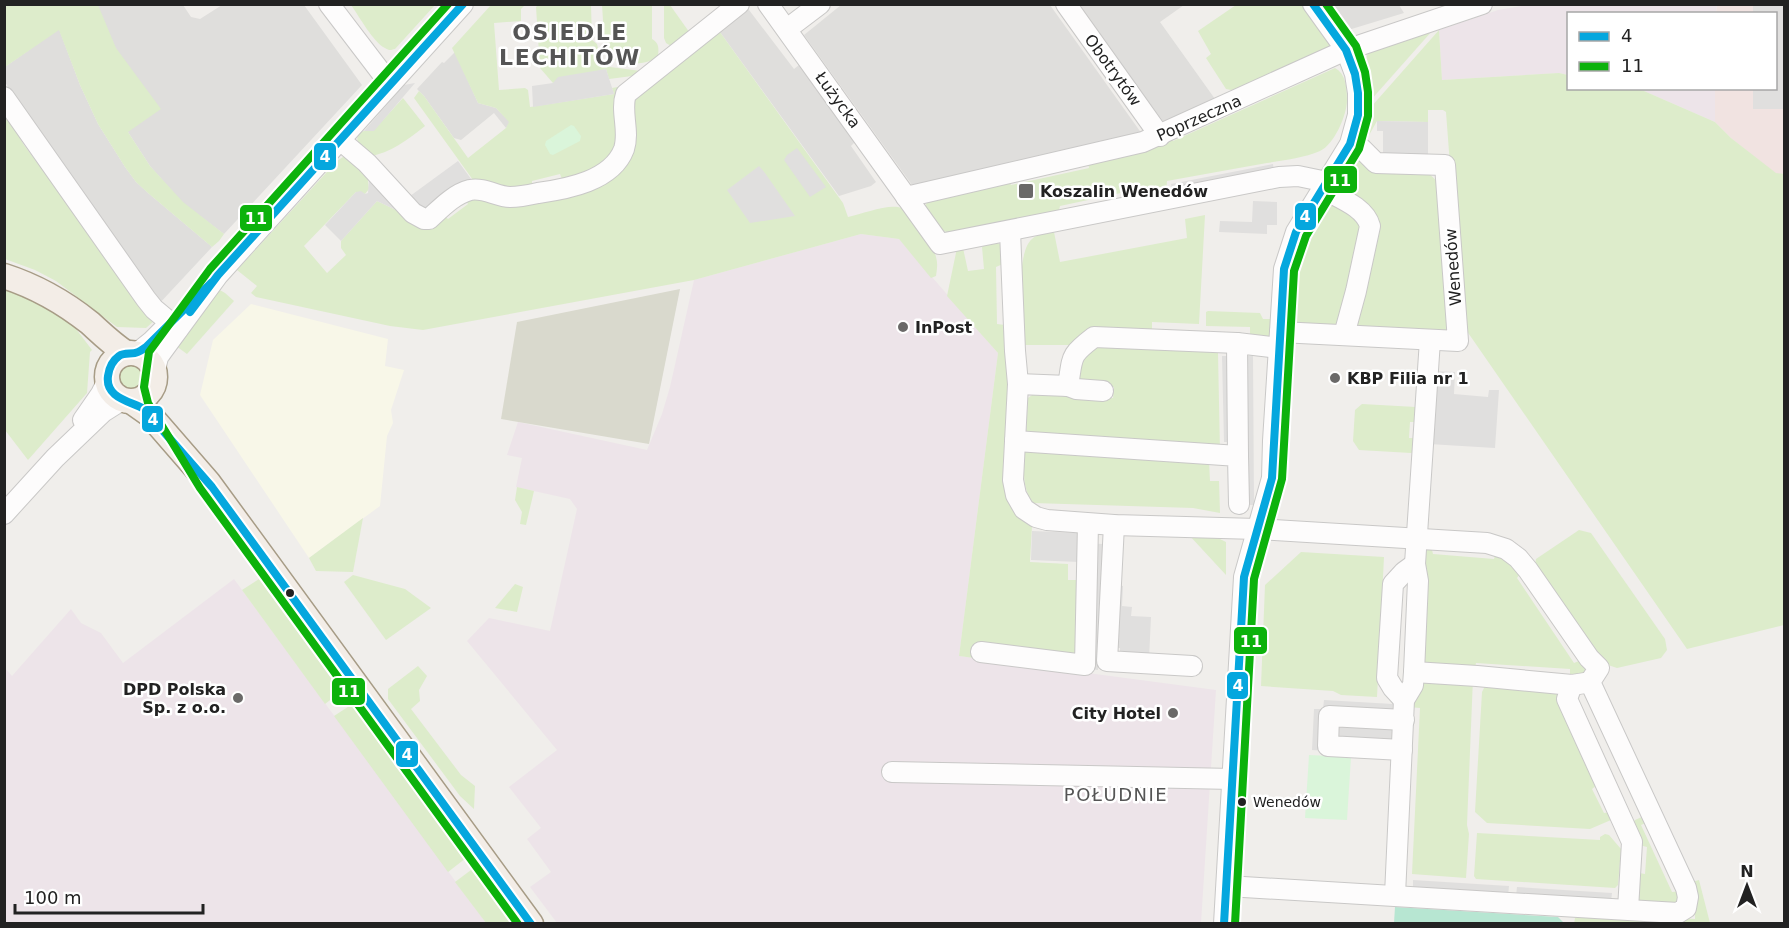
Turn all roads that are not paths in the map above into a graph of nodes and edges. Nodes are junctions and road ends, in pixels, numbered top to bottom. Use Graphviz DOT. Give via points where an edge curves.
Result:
graph roads {
  1 [pos="329,4"];
  2 [pos="463,4"];
  3 [pos="739,4"];
  4 [pos="768,4"];
  5 [pos="820,4"];
  6 [pos="1066,4"];
  7 [pos="1313,4"];
  8 [pos="1482,4"];
  9 [pos="787,29"];
  10 [pos="1346,50"];
  11 [pos="390,84"];
  12 [pos="4,98"];
  13 [pos="1160,136"];
  14 [pos="340,140"];
  15 [pos="1350,144"];
  16 [pos="1325,185"];
  17 [pos="906,197"];
  18 [pos="1010,231"];
  19 [pos="4,276"];
  20 [pos="174,326"];
  21 [pos="1344,335"];
  22 [pos="1280,340"];
  23 [pos="1430,340"];
  24 [pos="1237,343"];
  25 [pos="122,376"];
  26 [pos="155,379"];
  27 [pos="1018,384"];
  28 [pos="1068,386"];
  29 [pos="1103,391"];
  30 [pos="1015,441"];
  31 [pos="1238,456"];
  32 [pos="208,482"];
  33 [pos="1239,504"];
  34 [pos="4,514"];
  35 [pos="1088,524"];
  36 [pos="1114,525"];
  37 [pos="1257,529"];
  38 [pos="1417,538"];
  39 [pos="1415,564"];
  40 [pos="981,652"];
  41 [pos="1192,666"];
  42 [pos="1414,672"];
  43 [pos="1581,684"];
  44 [pos="1404,700"];
  45 [pos="1404,720"];
  46 [pos="1402,750"];
  47 [pos="892,772"];
  48 [pos="1233,779"];
  49 [pos="1649,807"];
  50 [pos="1623,820"];
  51 [pos="1227,886"];
  52 [pos="1395,895"];
  53 [pos="1628,909"];
  54 [pos="531,924"];
  55 [pos="1224,924"];
  1 -- 11 [label="street"];
  2 -- 11 [label="street"];
  3 -- 14 [label="street" via="630,89 624,99 623,149 608,169 581,185 509,197 469,190 424,219 413,213"];
  4 -- 9 [label="street, Łużycka"];
  5 -- 9 [label="street"];
  6 -- 13 [label="street, Obotrytów"];
  7 -- 10 [label="street"];
  8 -- 10 [label="street, Poprzeczna"];
  9 -- 17 [label="street, Łużycka"];
  10 -- 13 [label="street, Poprzeczna"];
  10 -- 15 [label="street" via="1358,93 1358,115"];
  11 -- 14 [label="street"];
  12 -- 20 [label="street" via="146,299"];
  13 -- 17 [label="street, Poprzeczna"];
  14 -- 20 [label="street"];
  15 -- 16 [label="street"];
  15 -- 23 [label="street, Wenedów" via="1362,149 1376,163 1444,165 1458,341"];
  16 -- 18 [label="street" via="1298,176 1279,177"];
  16 -- 21 [label="street" via="1362,211 1370,226"];
  16 -- 22 [label="street" via="1289,250 1284,269"];
  17 -- 18 [label="street, Łużycka" via="940,244"];
  18 -- 27 [label="street"];
  19 -- 25 [label="main road" via="56,300"];
  20 -- 25 [label="street" via="157,337"];
  20 -- 26 [label="street" via="158,357"];
  21 -- 22 [label="street, Wenedów"];
  21 -- 23 [label="street, Wenedów"];
  22 -- 24 [label="street, Wenedów"];
  22 -- 37 [label="street" via="1272,478"];
  23 -- 38 [label="street"];
  24 -- 28 [label="street, Wenedów" via="1094,337 1072,358"];
  24 -- 31 [label="street"];
  25 -- 26 [label="main road" via="148,359"];
  25 -- 26 [label="main road" via="141,400 149,394"];
  25 -- 32 [label="main road"];
  25 -- 34 [label="street" via="104,412"];
  26 -- 32 [label="main road" via="157,398"];
  27 -- 28 [label="street"];
  27 -- 30 [label="street"];
  28 -- 29 [label="street"];
  30 -- 31 [label="street"];
  30 -- 35 [label="street" via="1013,480 1024,509 1047,520"];
  31 -- 33 [label="street"];
  32 -- 54 [label="main road"];
  35 -- 36 [label="street"];
  35 -- 40 [label="street" via="1084,665"];
  36 -- 37 [label="street"];
  36 -- 41 [label="street" via="1107,661"];
  37 -- 38 [label="street"];
  37 -- 48 [label="street" via="1244,577"];
  38 -- 39 [label="street"];
  38 -- 43 [label="street" via="1486,543 1506,549 1518,558 1599,668"];
  39 -- 42 [label="street" via="1418,581"];
  39 -- 44 [label="street" via="1393,584 1387,678"];
  42 -- 43 [label="street"];
  42 -- 44 [label="street" via="1413,685"];
  43 -- 49 [label="street"];
  43 -- 50 [label="street" via="1567,699"];
  44 -- 45 [label="street"];
  45 -- 46 [label="street"];
  45 -- 46 [label="street" via="1329,716 1328,746"];
  46 -- 52 [label="street"];
  47 -- 48 [label="street"];
  48 -- 51 [label="street"];
  49 -- 50 [label="street"];
  49 -- 53 [label="street" via="1688,897 1686,908 1678,913"];
  50 -- 53 [label="street" via="1632,842"];
  51 -- 52 [label="street"];
  51 -- 55 [label="street"];
  52 -- 53 [label="street"];
}
